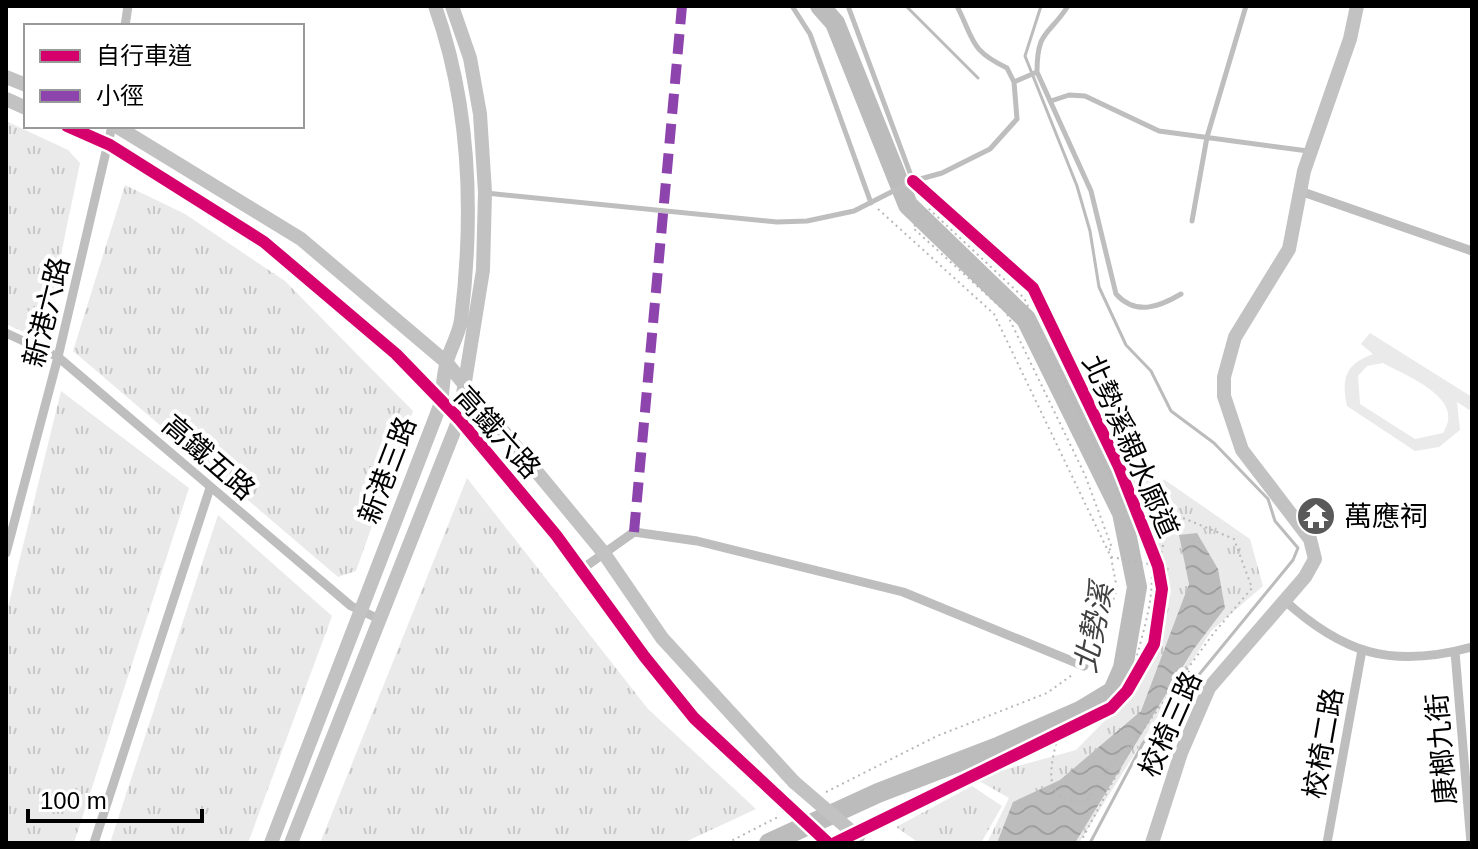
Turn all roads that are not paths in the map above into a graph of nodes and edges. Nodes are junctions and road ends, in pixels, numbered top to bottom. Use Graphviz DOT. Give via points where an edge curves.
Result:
graph roads {
  1 [pos="435,6"];
  2 [pos="452,6"];
  3 [pos="792,6"];
  4 [pos="848,6"];
  5 [pos="957,6"];
  6 [pos="1068,6"];
  7 [pos="1246,6"];
  8 [pos="1357,6"];
  9 [pos="1037,72"];
  10 [pos="1014,82"];
  11 [pos="1051,101"];
  12 [pos="72,128"];
  13 [pos="114,128"];
  14 [pos="117,128"];
  15 [pos="1207,137"];
  16 [pos="110,145"];
  17 [pos="1310,151"];
  18 [pos="913,181"];
  19 [pos="1300,191"];
  20 [pos="485,192"];
  21 [pos="874,202"];
  22 [pos="1192,221"];
  23 [pos="1472,251"];
  24 [pos="1181,294"];
  25 [pos="6,333"];
  26 [pos="58,357"];
  27 [pos="446,362"];
  28 [pos="464,386"];
  29 [pos="441,403"];
  30 [pos="459,419"];
  31 [pos="210,488"];
  32 [pos="603,552"];
  33 [pos="6,553"];
  34 [pos="582,569"];
  35 [pos="1283,599"];
  36 [pos="360,610"];
  37 [pos="379,619"];
  38 [pos="1472,647"];
  39 [pos="1362,650"];
  40 [pos="1455,652"];
  41 [pos="1084,666"];
  42 [pos="858,841"];
  43 [pos="94,843"];
  44 [pos="271,843"];
  45 [pos="291,843"];
  46 [pos="828,843"];
  47 [pos="1152,843"];
  48 [pos="1327,843"];
  49 [pos="1471,843"];
  1 -- 27 [label="street, 新港三路" via="461,92 466,149 461,325"];
  2 -- 20 [label="street, 新港三路" via="470,58 480,114"];
  3 -- 21 [label="lane" via="810,34"];
  4 -- 18 [label="lane"];
  5 -- 10 [label="lane" via="978,51 987,61 1007,68"];
  6 -- 9 [label="lane" via="1047,27 1037,52"];
  7 -- 15 [label="lane"];
  8 -- 17 [label="street"];
  9 -- 10 [label="lane"];
  9 -- 11 [label="lane"];
  10 -- 18 [label="lane" via="1017,119 1009,131 990,149"];
  11 -- 15 [label="lane" via="1085,96 1159,131"];
  11 -- 24 [label="lane" via="1091,191 1116,294 1125,304 1158,308"];
  12 -- 16 [label="street, 高鐵六路"];
  13 -- 16 [label="street, 新港六路"];
  14 -- 27 [label="street, 高鐵六路" via="301,239"];
  15 -- 17 [label="lane"];
  15 -- 22 [label="lane"];
  16 -- 26 [label="street, 新港六路"];
  16 -- 29 [label="street, 高鐵六路" via="264,242 396,354"];
  17 -- 19 [label="street"];
  18 -- 21 [label="lane"];
  19 -- 23 [label="street"];
  19 -- 35 [label="street, 校椅三路" via="1289,249 1235,337 1224,377 1224,396 1242,450 1313,547 1315,559 1305,577"];
  20 -- 21 [label="lane" via="777,222 832,216"];
  20 -- 28 [label="street, 新港三路" via="483,270"];
  25 -- 26 [label="street, 高鐵五路"];
  26 -- 31 [label="street, 高鐵五路"];
  26 -- 33 [label="street, 新港六路"];
  27 -- 28 [label="street, 高鐵六路"];
  27 -- 29 [label="street, 新港三路"];
  28 -- 30 [label="street, 新港三路"];
  28 -- 32 [label="street, 高鐵六路"];
  29 -- 30 [label="street, 高鐵六路"];
  29 -- 36 [label="street, 新港三路"];
  30 -- 34 [label="street, 高鐵六路"];
  30 -- 37 [label="street, 新港三路"];
  31 -- 36 [label="street, 高鐵五路"];
  31 -- 43 [label="street"];
  32 -- 34 [label="street"];
  32 -- 41 [label="street" via="634,532 697,541 903,592"];
  32 -- 42 [label="street, 高鐵六路, bridge" via="662,638 794,782"];
  34 -- 46 [label="street, 高鐵六路, bridge" via="694,718"];
  35 -- 39 [label="street" via="1318,631"];
  35 -- 47 [label="street, 校椅三路" via="1209,688"];
  36 -- 37 [label="street, 高鐵五路"];
  36 -- 44 [label="street, 新港三路"];
  37 -- 45 [label="street, 新港三路"];
  38 -- 40 [label="street"];
  39 -- 40 [label="street" via="1404,659"];
  39 -- 48 [label="street, 校椅二路"];
  40 -- 49 [label="street, 康榔九街"];
}
